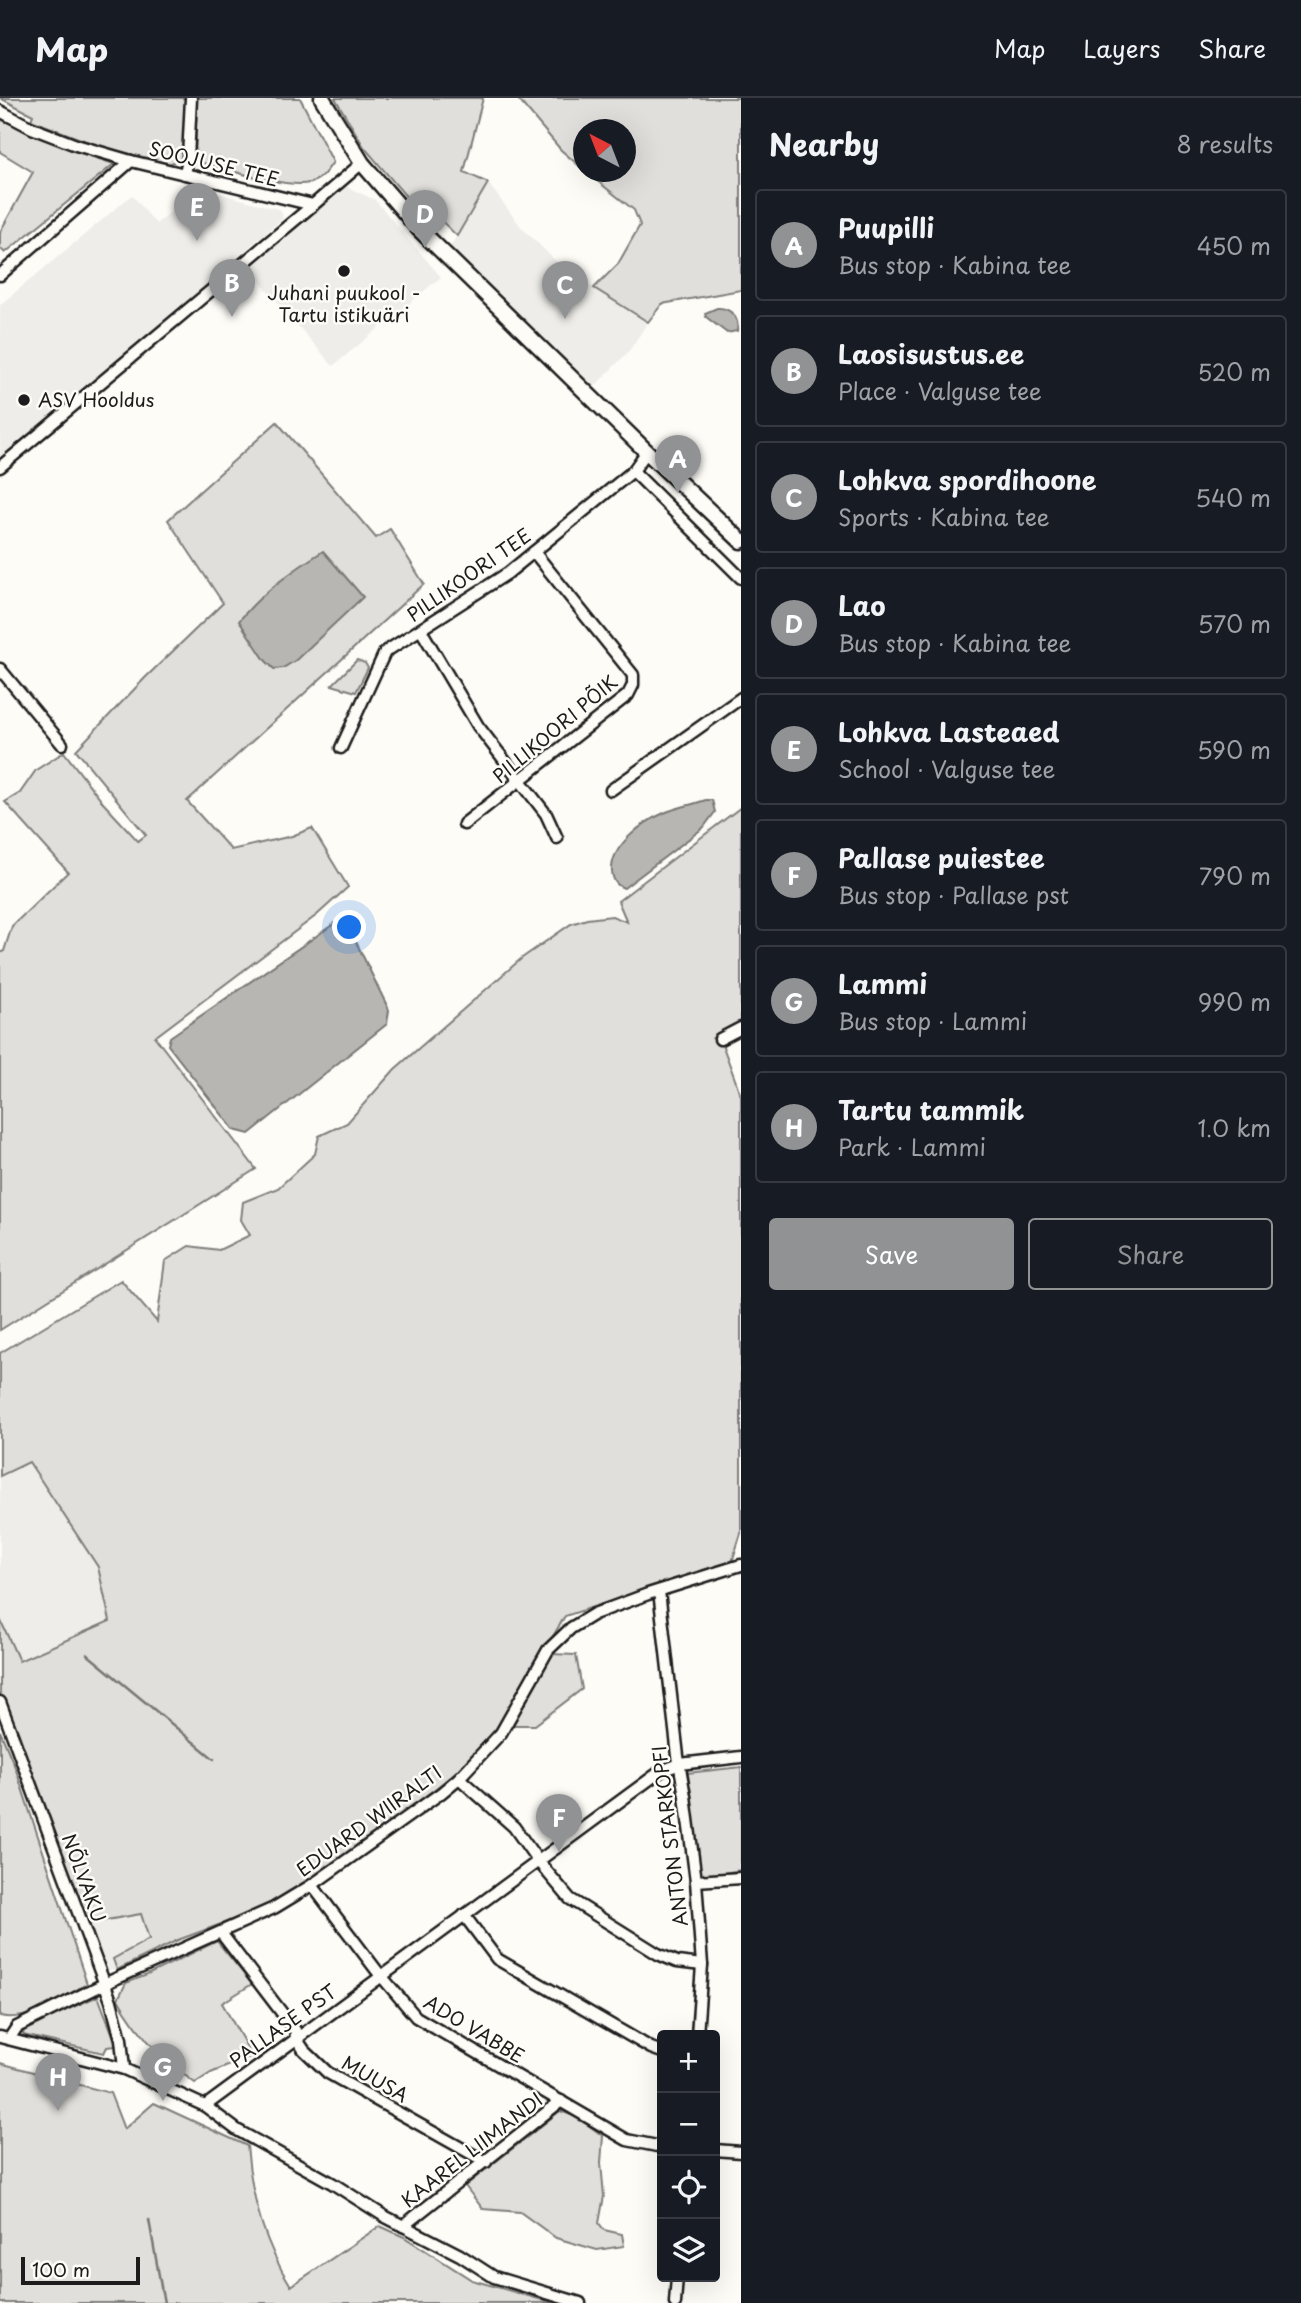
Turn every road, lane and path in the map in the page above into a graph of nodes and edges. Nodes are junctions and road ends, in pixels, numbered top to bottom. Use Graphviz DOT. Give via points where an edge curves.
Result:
graph roads {
  1 [pos="191,98"];
  2 [pos="322,98"];
  3 [pos="0,111"];
  4 [pos="131,161"];
  5 [pos="362,163"];
  6 [pos="185,174"];
  7 [pos="313,205"];
  8 [pos="0,275"];
  9 [pos="645,450"];
  10 [pos="0,467"];
  11 [pos="633,471"];
  12 [pos="741,541"];
  13 [pos="534,552"];
  14 [pos="741,578"];
  15 [pos="421,630"];
  16 [pos="0,669"];
  17 [pos="741,698"];
  18 [pos="62,744"];
  19 [pos="341,748"];
  20 [pos="522,781"];
  21 [pos="611,790"];
  22 [pos="464,824"];
  23 [pos="557,838"];
  24 [pos="741,1028"];
  25 [pos="720,1039"];
  26 [pos="741,1565"];
  27 [pos="659,1591"];
  28 [pos="0,1702"];
  29 [pos="741,1757"];
  30 [pos="680,1764"];
  31 [pos="459,1777"];
  32 [pos="538,1861"];
  33 [pos="741,1878"];
  34 [pos="696,1881"];
  35 [pos="312,1885"];
  36 [pos="464,1915"];
  37 [pos="221,1933"];
  38 [pos="702,1965"];
  39 [pos="381,1976"];
  40 [pos="104,1984"];
  41 [pos="697,2030"];
  42 [pos="4,2038"];
  43 [pos="296,2038"];
  44 [pos="657,2051"];
  45 [pos="124,2069"];
  46 [pos="561,2101"];
  47 [pos="205,2106"];
  48 [pos="657,2146"];
  49 [pos="720,2150"];
  50 [pos="741,2152"];
  51 [pos="486,2162"];
  52 [pos="403,2226"];
  53 [pos="676,2282"];
  54 [pos="580,2303"];
  55 [pos="674,2303"];
  1 -- 6 [label="street"];
  2 -- 5 [label="street"];
  3 -- 4 [label="street" via="76,145"];
  4 -- 6 [label="street, SOOJUSE TEE"];
  4 -- 8 [label="street, SOOJUSE TEE"];
  5 -- 7 [label="street"];
  5 -- 9 [label="street" via="431,241"];
  6 -- 7 [label="street, SOOJUSE TEE"];
  7 -- 10 [label="street"];
  9 -- 11 [label="street, PILLIKOORI TEE"];
  9 -- 12 [label="street"];
  11 -- 13 [label="street, PILLIKOORI TEE"];
  11 -- 14 [label="street"];
  13 -- 15 [label="street, PILLIKOORI TEE"];
  13 -- 20 [label="street, PILLIKOORI PÕIK" via="633,675 633,685 628,695"];
  15 -- 19 [label="street, PILLIKOORI TEE" via="385,652"];
  15 -- 20 [label="street" via="478,726"];
  16 -- 18 [label="street"];
  17 -- 21 [label="street"];
  20 -- 22 [label="street, PILLIKOORI PÕIK"];
  20 -- 23 [label="street"];
  24 -- 25 [label="street"];
  26 -- 27 [label="street, EDUARD WIIRALTI"];
  27 -- 30 [label="street, ANTON STARKOPFI"];
  27 -- 31 [label="street, EDUARD WIIRALTI" via="594,1614 560,1637 538,1665 501,1733"];
  28 -- 40 [label="street, NÕLVAKU"];
  29 -- 30 [label="street, PALLASE PST"];
  30 -- 32 [label="street, PALLASE PST" via="662,1771"];
  30 -- 34 [label="street, ANTON STARKOPFI"];
  31 -- 32 [label="street" via="514,1827"];
  31 -- 35 [label="street, EDUARD WIIRALTI"];
  32 -- 36 [label="street, PALLASE PST"];
  32 -- 38 [label="street" via="570,1899 659,1954"];
  33 -- 34 [label="street"];
  34 -- 38 [label="street, ANTON STARKOPFI"];
  35 -- 37 [label="street, EDUARD WIIRALTI"];
  35 -- 39 [label="street, ADO VABBE"];
  36 -- 39 [label="street, PALLASE PST"];
  36 -- 44 [label="street" via="489,1950 510,1968"];
  37 -- 40 [label="street, EDUARD WIIRALTI"];
  37 -- 43 [label="street, MUUSA"];
  38 -- 41 [label="street, ANTON STARKOPFI"];
  39 -- 43 [label="street, PALLASE PST"];
  39 -- 46 [label="street, ADO VABBE" via="416,2017"];
  40 -- 42 [label="street, EDUARD WIIRALTI" via="17,2027"];
  40 -- 45 [label="street, NÕLVAKU" via="117,2019"];
  42 -- 45 [label="street"];
  43 -- 47 [label="street, PALLASE PST"];
  43 -- 51 [label="street, MUUSA" via="328,2073"];
  45 -- 47 [label="street"];
  46 -- 48 [label="street, ADO VABBE" via="627,2140"];
  46 -- 51 [label="street, KAAREL LIIMANDI"];
  47 -- 52 [label="street" via="237,2130"];
  49 -- 50 [label="street"];
  51 -- 52 [label="street, KAAREL LIIMANDI"];
  52 -- 54 [label="street" via="494,2277"];
  53 -- 55 [label="street"];
}
